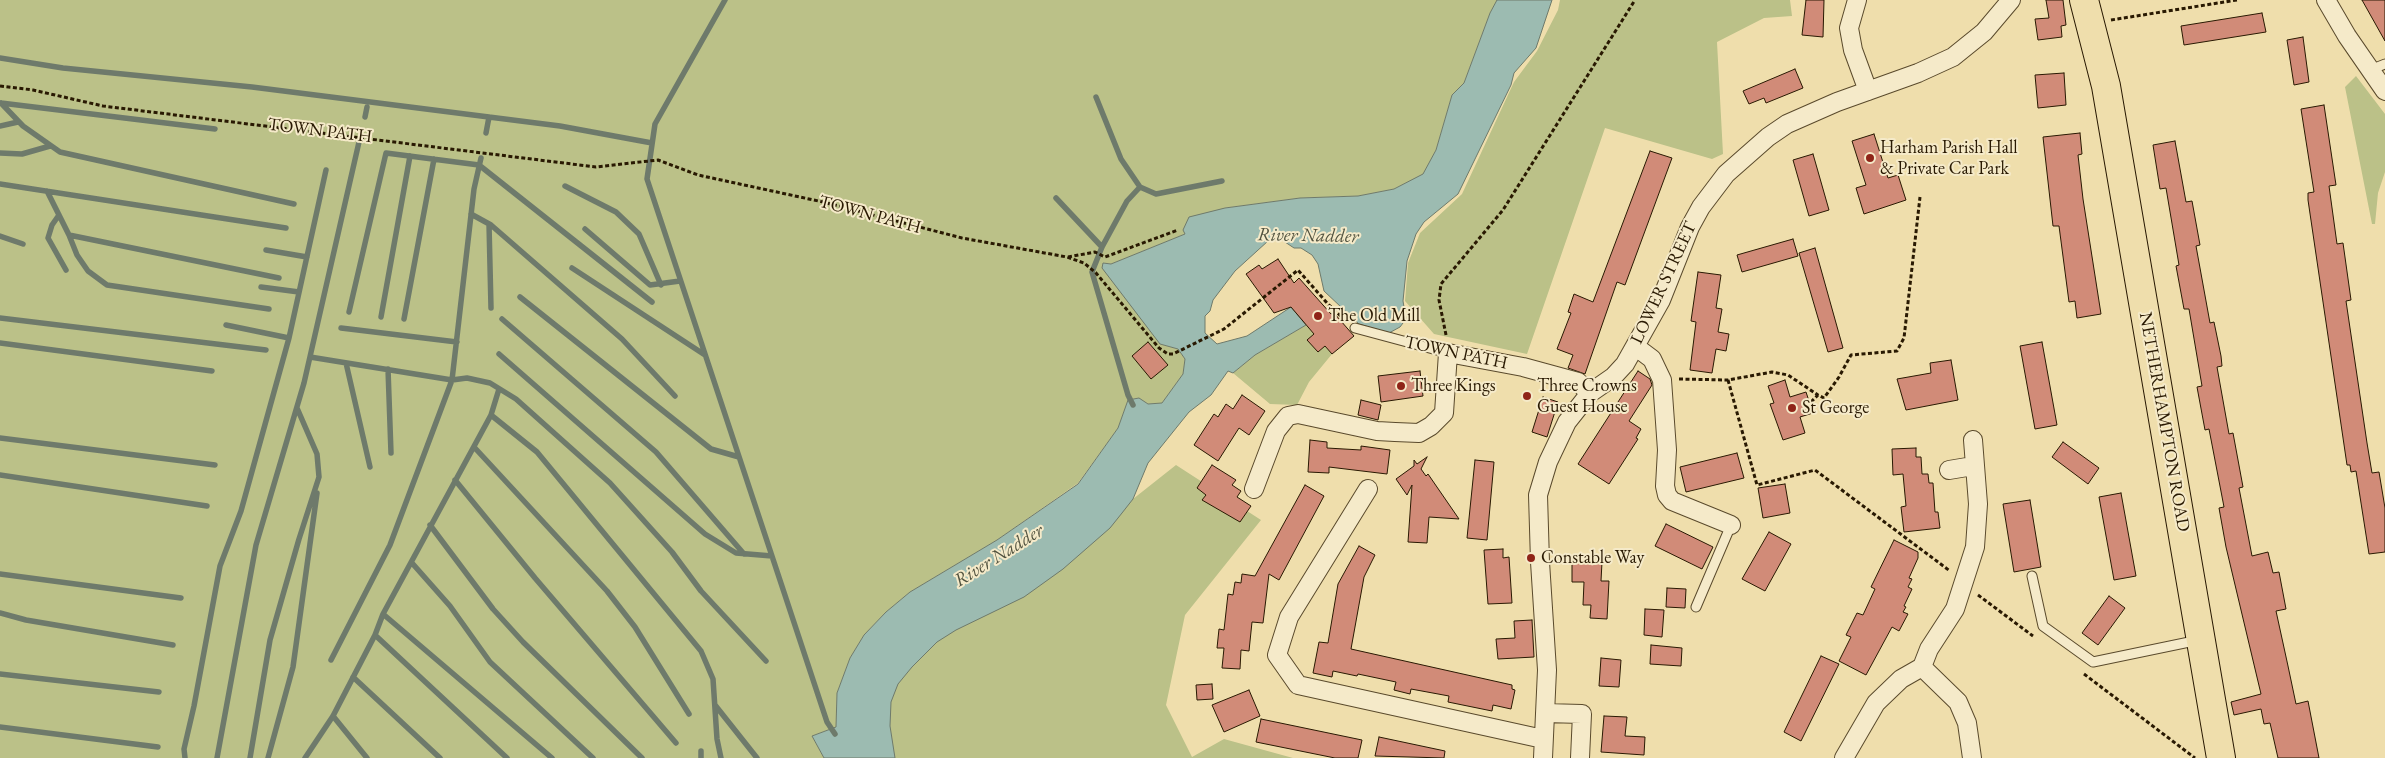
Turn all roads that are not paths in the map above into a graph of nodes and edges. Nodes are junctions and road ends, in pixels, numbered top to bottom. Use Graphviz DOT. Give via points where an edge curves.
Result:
graph roads {
  1 [pos="1857,0"];
  2 [pos="2011,0"];
  3 [pos="2084,0"];
  4 [pos="2326,0"];
  5 [pos="2102,9"];
  6 [pos="2377,67"];
  7 [pos="2106,86"];
  8 [pos="1868,91"];
  9 [pos="2385,91"];
  10 [pos="1355,328"];
  11 [pos="1636,347"];
  12 [pos="1448,354"];
  13 [pos="1590,393"];
  14 [pos="1973,440"];
  15 [pos="1973,466"];
  16 [pos="1949,470"];
  17 [pos="1254,489"];
  18 [pos="1368,489"];
  19 [pos="1731,525"];
  20 [pos="2032,576"];
  21 [pos="1696,607"];
  22 [pos="2202,640"];
  23 [pos="1922,668"];
  24 [pos="1545,713"];
  25 [pos="1543,739"];
  26 [pos="1543,758"];
  27 [pos="1580,758"];
  28 [pos="1844,758"];
  29 [pos="1972,758"];
  30 [pos="2220,758"];
  1 -- 8 [label="street" via="1850,28 1853,50"];
  2 -- 8 [label="street, LOWER STREET" via="1984,32 1953,57"];
  3 -- 7 [label="main road"];
  4 -- 6 [label="street" via="2346,36"];
  5 -- 7 [label="main road"];
  6 -- 9 [label="street"];
  7 -- 22 [label="main road, NETHERHAMPTON ROAD"];
  8 -- 11 [label="street, LOWER STREET" via="1787,124 1726,174 1700,206 1661,300"];
  10 -- 12 [label="lane, TOWN PATH"];
  11 -- 13 [label="street, LOWER STREET" via="1613,376"];
  11 -- 19 [label="street" via="1652,360 1662,380 1667,450 1666,495 1672,501"];
  12 -- 13 [label="street, TOWN PATH" via="1569,379"];
  12 -- 17 [label="street" via="1444,413 1431,426 1419,433 1377,431 1298,414 1288,416 1276,431"];
  13 -- 24 [label="street, LOWER STREET" via="1567,422 1540,482 1538,495 1547,662"];
  14 -- 15 [label="street"];
  15 -- 16 [label="street"];
  15 -- 23 [label="street" via="1978,504 1974,547 1955,609 1929,649"];
  18 -- 25 [label="street" via="1289,616 1277,655 1298,685"];
  19 -- 21 [label="lane"];
  20 -- 22 [label="lane" via="2043,626 2093,662"];
  22 -- 30 [label="main road, NETHERHAMPTON ROAD"];
  23 -- 28 [label="street" via="1901,679 1876,703"];
  23 -- 29 [label="street" via="1958,702 1967,723"];
  24 -- 25 [label="street, LOWER STREET"];
  24 -- 27 [label="street" via="1582,714"];
  25 -- 26 [label="street, LOWER STREET"];
}
